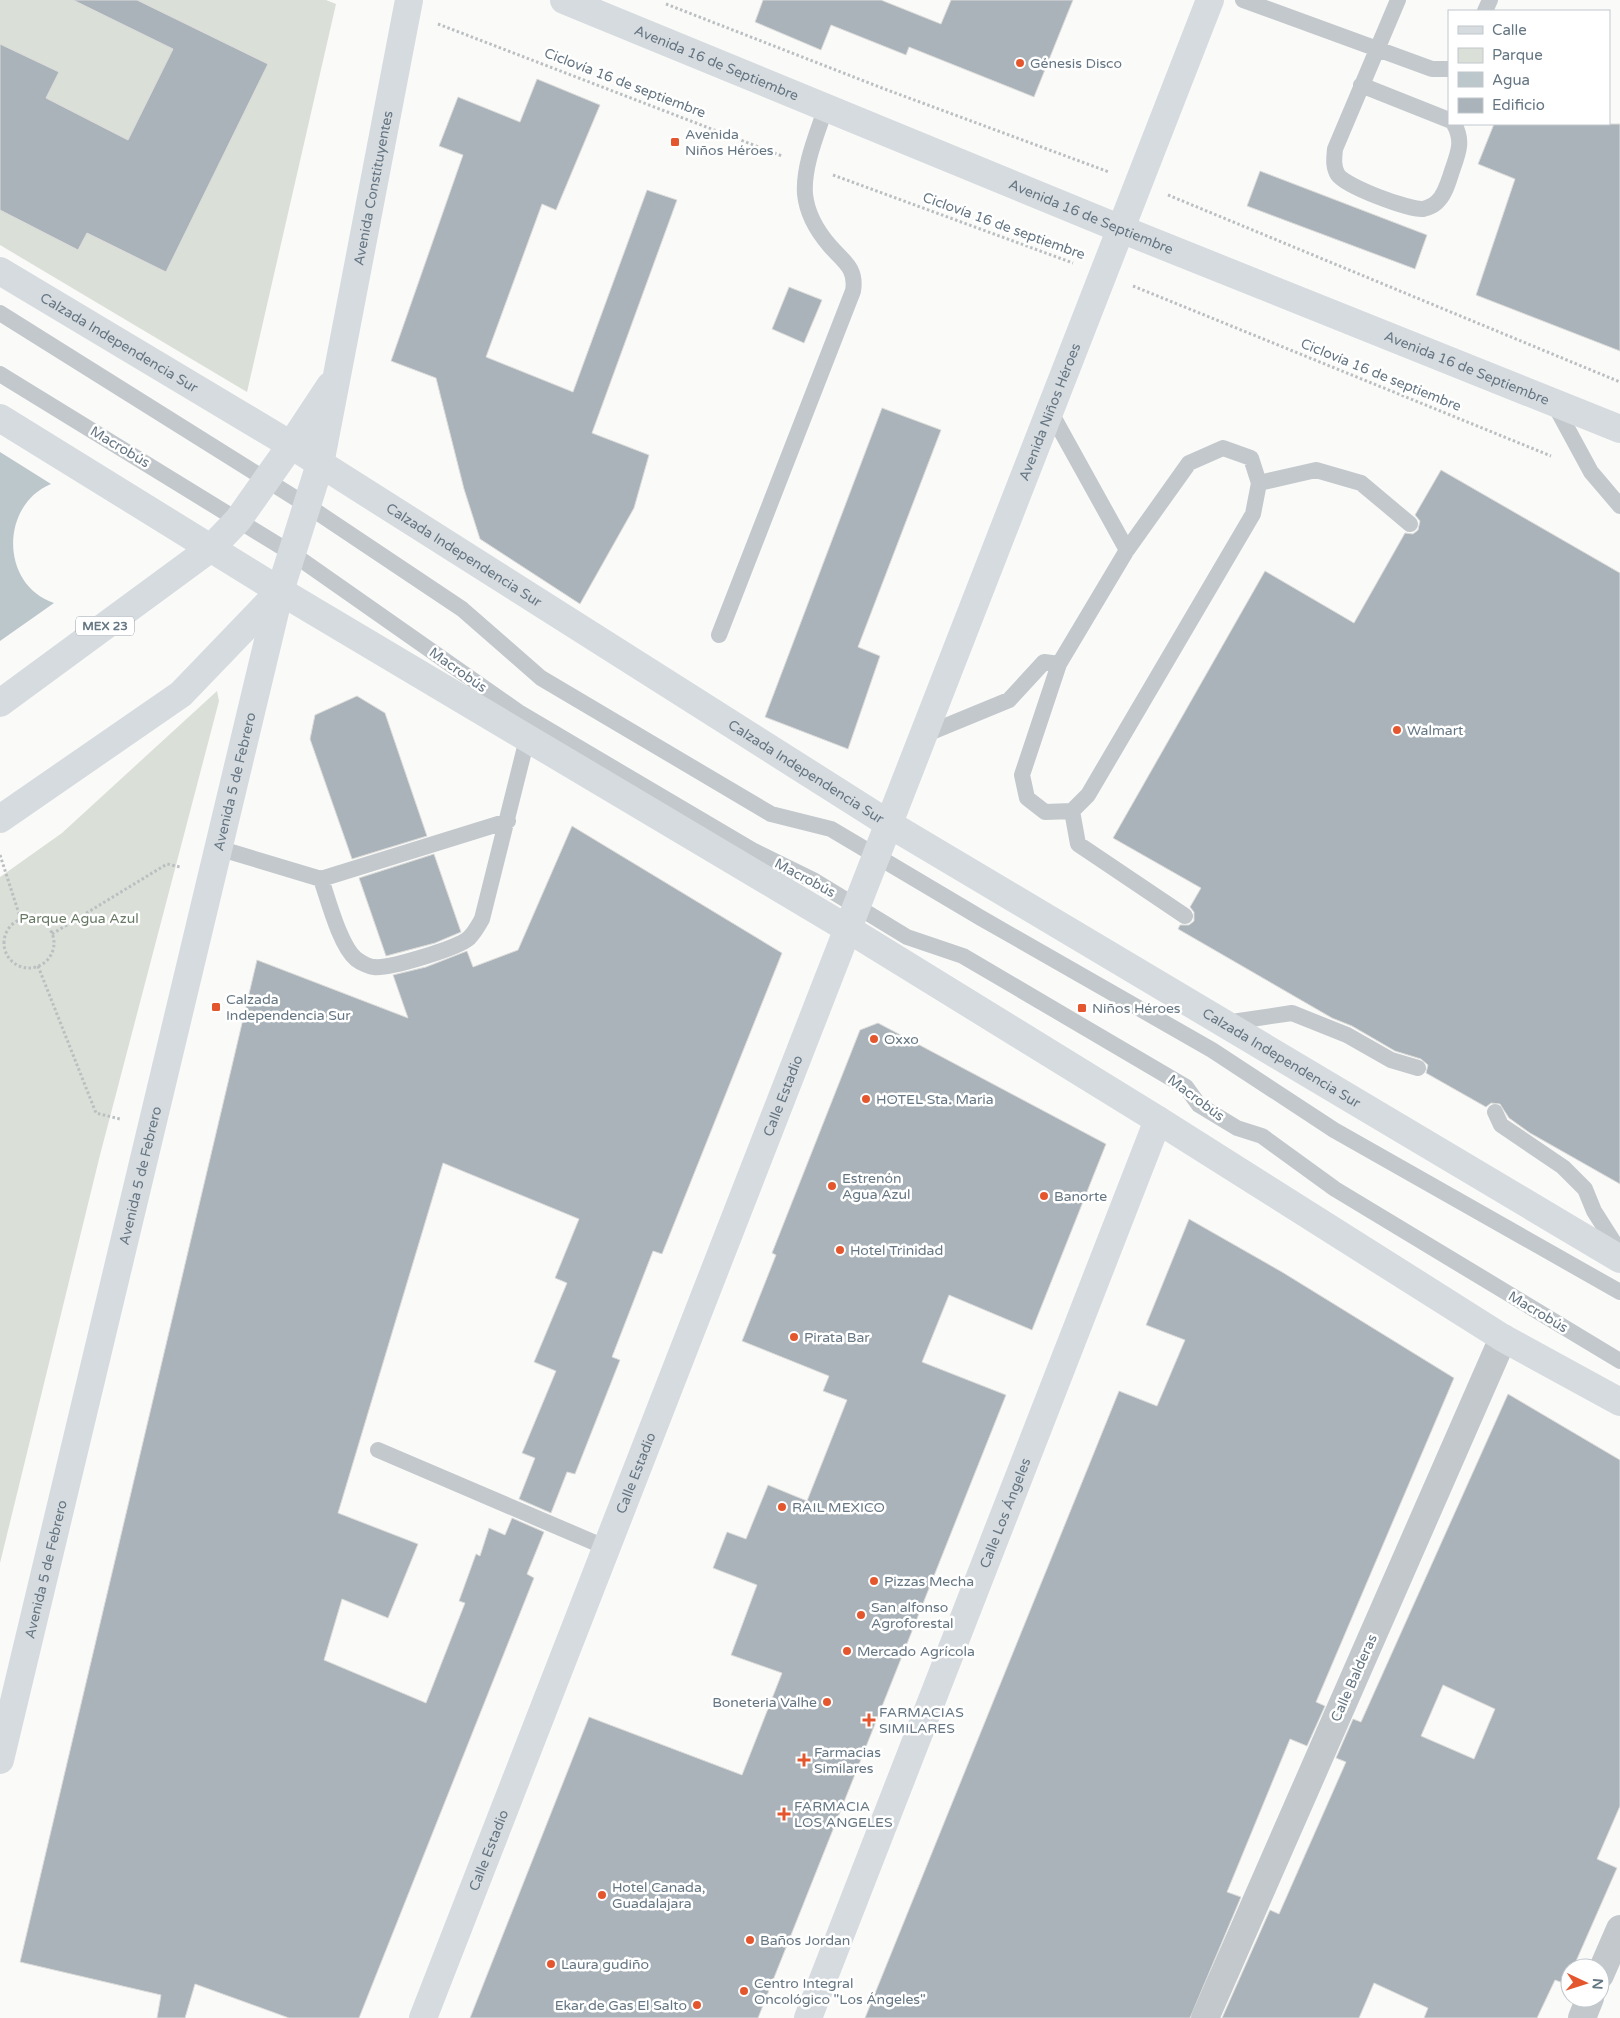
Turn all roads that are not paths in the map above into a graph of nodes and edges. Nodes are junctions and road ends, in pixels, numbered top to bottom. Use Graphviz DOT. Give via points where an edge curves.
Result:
graph roads {
  1 [pos="564,0"];
  2 [pos="1210,0"];
  3 [pos="1243,0"];
  4 [pos="1398,0"];
  5 [pos="408,6"];
  6 [pos="1376,49"];
  7 [pos="1448,69"];
  8 [pos="1361,85"];
  9 [pos="826,108"];
  10 [pos="1448,120"];
  11 [pos="1454,125"];
  12 [pos="1121,229"];
  13 [pos="0,271"];
  14 [pos="0,313"];
  15 [pos="0,374"];
  16 [pos="336,376"];
  17 [pos="1553,402"];
  18 [pos="1050,411"];
  19 [pos="0,418"];
  20 [pos="1620,429"];
  21 [pos="291,445"];
  22 [pos="320,464"];
  23 [pos="266,480"];
  24 [pos="1259,483"];
  25 [pos="308,506"];
  26 [pos="1620,506"];
  27 [pos="238,520"];
  28 [pos="1410,524"];
  29 [pos="211,548"];
  30 [pos="1127,550"];
  31 [pos="293,554"];
  32 [pos="280,591"];
  33 [pos="718,635"];
  34 [pos="1059,664"];
  35 [pos="0,703"];
  36 [pos="924,735"];
  37 [pos="527,739"];
  38 [pos="1072,811"];
  39 [pos="0,820"];
  40 [pos="508,821"];
  41 [pos="889,824"];
  42 [pos="876,856"];
  43 [pos="216,860"];
  44 [pos="321,879"];
  45 [pos="1185,916"];
  46 [pos="852,918"];
  47 [pos="1222,1024"];
  48 [pos="1418,1068"];
  49 [pos="1495,1112"];
  50 [pos="1158,1120"];
  51 [pos="1620,1252"];
  52 [pos="1620,1259"];
  53 [pos="1620,1292"];
  54 [pos="1503,1338"];
  55 [pos="1620,1361"];
  56 [pos="1620,1402"];
  57 [pos="378,1450"];
  58 [pos="607,1548"];
  59 [pos="0,1760"];
  60 [pos="1620,1928"];
  61 [pos="1607,1958"];
  62 [pos="423,2018"];
  63 [pos="808,2018"];
  64 [pos="1205,2018"];
  1 -- 9 [label="main road, Avenida 16 de Septiembre"];
  2 -- 12 [label="main road, Avenida Niños Héroes"];
  3 -- 6 [label="lane"];
  4 -- 6 [label="lane"];
  5 -- 16 [label="main road, Avenida Constituyentes"];
  6 -- 7 [label="lane" via="1432,69"];
  6 -- 8 [label="lane"];
  8 -- 10 [label="lane"];
  8 -- 11 [label="lane" via="1335,149 1333,163 1339,176 1350,184 1411,207 1425,209 1437,202 1445,191 1459,150 1460,136"];
  9 -- 12 [label="main road, Avenida 16 de Septiembre"];
  9 -- 33 [label="lane" via="808,166 805,194 813,223 847,262 854,286"];
  12 -- 17 [label="main road, Avenida 16 de Septiembre"];
  12 -- 18 [label="main road, Avenida Niños Héroes"];
  13 -- 21 [label="main road, Calzada Independencia Sur"];
  14 -- 23 [label="lane"];
  15 -- 27 [label="lane, Macrobús"];
  16 -- 21 [label="main road, Avenida Constituyentes"];
  16 -- 22 [label="main road, Avenida Constituyentes"];
  17 -- 20 [label="main road, Avenida 16 de Septiembre"];
  17 -- 26 [label="lane" via="1591,472"];
  18 -- 30 [label="lane"];
  18 -- 36 [label="main road, Avenida Niños Héroes"];
  19 -- 29 [label="main road"];
  21 -- 22 [label="main road, Calzada Independencia Sur"];
  21 -- 23 [label="main road, MEX 23"];
  22 -- 25 [label="main road, Avenida Constituyentes"];
  22 -- 41 [label="main road, Calzada Independencia Sur"];
  23 -- 25 [label="lane"];
  23 -- 27 [label="main road, MEX 23"];
  24 -- 28 [label="lane" via="1316,470 1361,483"];
  24 -- 30 [label="lane" via="1251,458 1223,448 1190,463"];
  24 -- 38 [label="lane" via="1253,514 1088,795"];
  25 -- 31 [label="main road, Avenida 5 de Febrero"];
  25 -- 42 [label="lane" via="462,609 541,678 772,814 831,829"];
  27 -- 29 [label="main road, MEX 23"];
  27 -- 31 [label="lane, Macrobús"];
  29 -- 32 [label="main road"];
  29 -- 35 [label="main road, MEX 23"];
  30 -- 34 [label="lane"];
  31 -- 32 [label="main road, Avenida 5 de Febrero"];
  31 -- 46 [label="lane, Macrobús" via="520,713 752,850 814,881"];
  32 -- 37 [label="main road"];
  32 -- 39 [label="main road" via="181,694"];
  32 -- 43 [label="main road, Avenida 5 de Febrero"];
  34 -- 36 [label="lane" via="1044,662 1009,700"];
  34 -- 38 [label="lane" via="1022,775 1027,798 1045,812"];
  36 -- 41 [label="main road, Avenida Niños Héroes"];
  37 -- 40 [label="lane"];
  37 -- 46 [label="main road"];
  38 -- 45 [label="lane" via="1078,844"];
  40 -- 44 [label="lane"];
  40 -- 44 [label="lane" via="482,919 476,930 457,944 391,966 373,967 356,959 345,944"];
  41 -- 42 [label="main road, Avenida Niños Héroes"];
  41 -- 47 [label="main road, Calzada Independencia Sur"];
  42 -- 46 [label="main road, Calle Estadio"];
  42 -- 53 [label="lane" via="1212,1050 1334,1130"];
  43 -- 44 [label="lane"];
  43 -- 59 [label="main road, Avenida 5 de Febrero"];
  46 -- 50 [label="main road"];
  46 -- 55 [label="lane, Macrobús" via="963,956 1186,1087 1199,1105 1237,1128 1262,1136 1335,1189"];
  46 -- 58 [label="main road, Calle Estadio"];
  47 -- 48 [label="lane" via="1292,1013 1347,1035 1391,1060"];
  47 -- 52 [label="main road, Calzada Independencia Sur"];
  49 -- 51 [label="lane" via="1501,1125 1563,1166 1585,1189 1594,1211"];
  50 -- 54 [label="main road"];
  50 -- 63 [label="main road, Calle Los Ángeles"];
  54 -- 56 [label="main road"];
  54 -- 64 [label="street, Calle Balderas"];
  57 -- 58 [label="lane"];
  58 -- 62 [label="main road, Calle Estadio"];
  60 -- 61 [label="street"];
}
